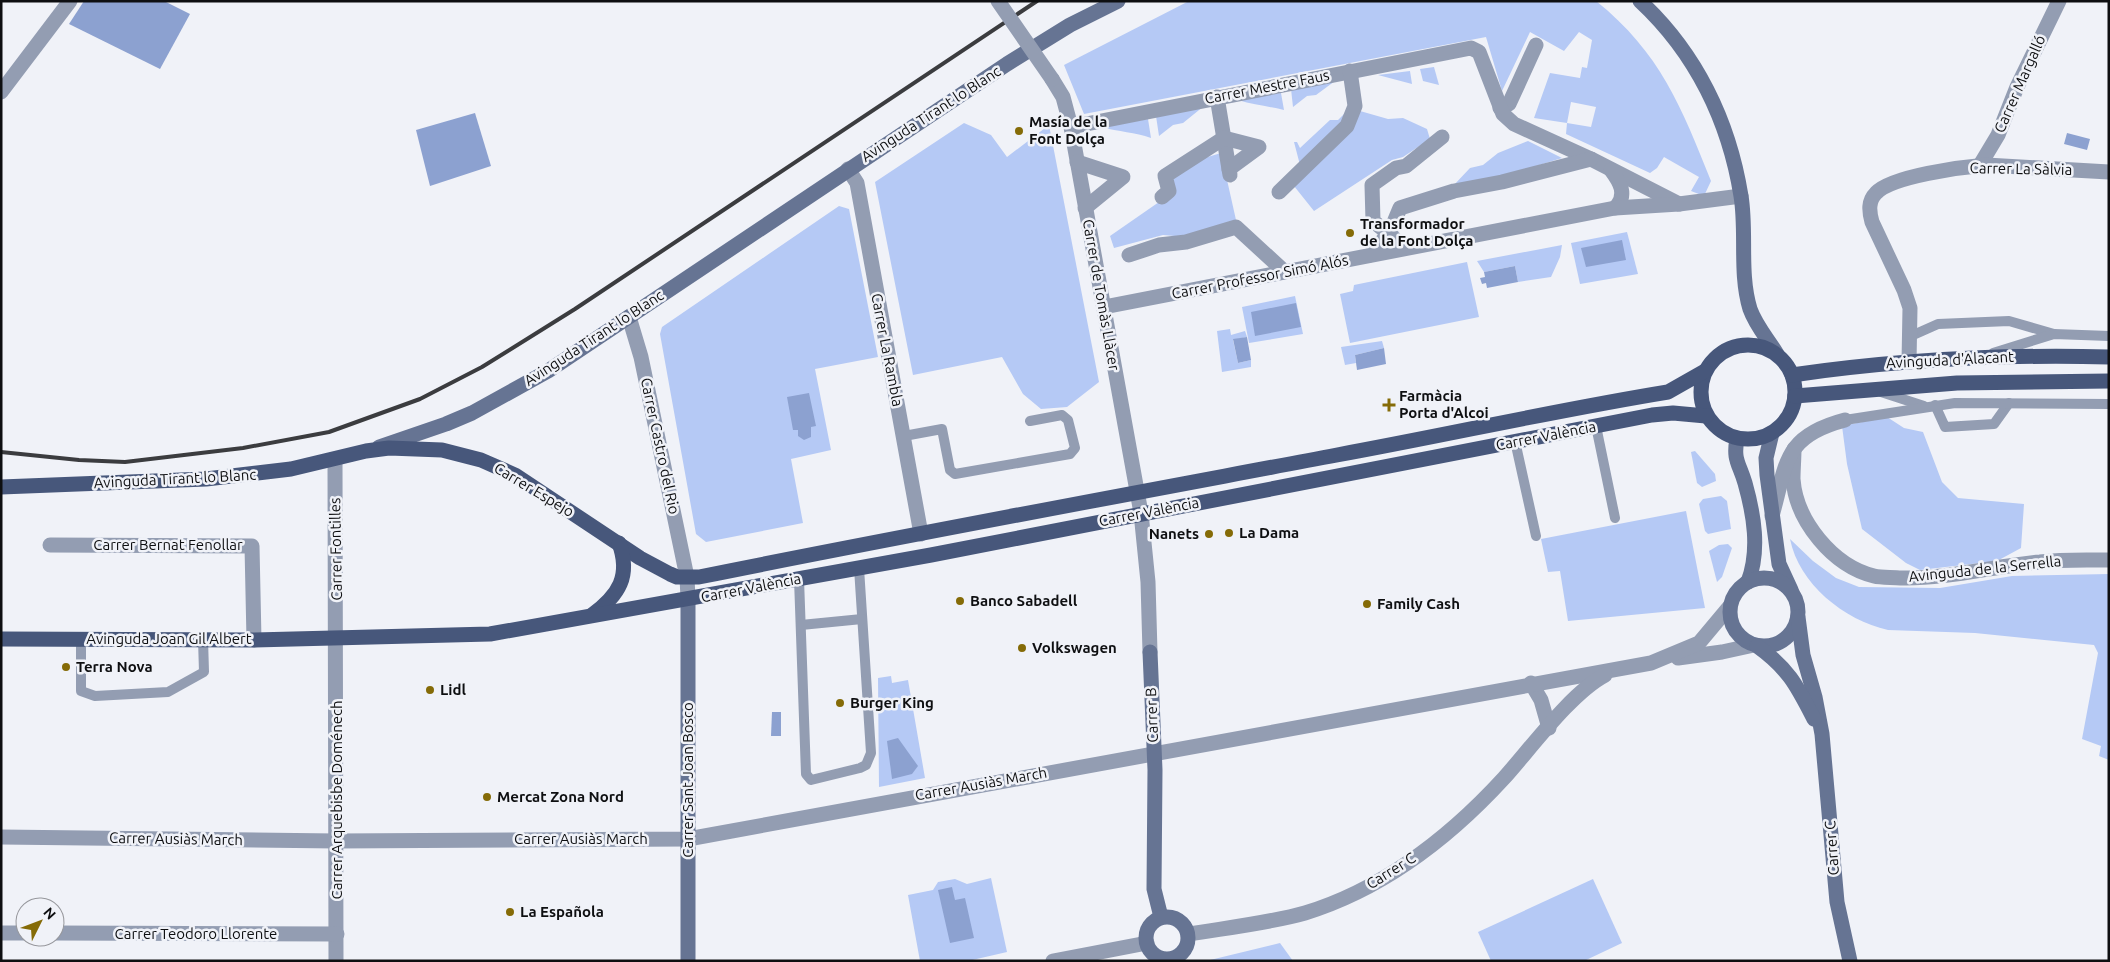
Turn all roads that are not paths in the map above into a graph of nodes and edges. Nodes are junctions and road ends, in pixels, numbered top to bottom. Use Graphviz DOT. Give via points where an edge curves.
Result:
graph roads {
  1 [pos="70,1"];
  2 [pos="998,1"];
  3 [pos="1118,1"];
  4 [pos="1640,1"];
  5 [pos="2059,1"];
  6 [pos="1536,44"];
  7 [pos="1350,71"];
  8 [pos="1,92"];
  9 [pos="1217,97"];
  10 [pos="1500,108"];
  11 [pos="1071,127"];
  12 [pos="1442,137"];
  13 [pos="1224,138"];
  14 [pos="1591,159"];
  15 [pos="1077,162"];
  16 [pos="1980,166"];
  17 [pos="848,169"];
  18 [pos="1610,169"];
  19 [pos="2109,172"];
  20 [pos="1279,192"];
  21 [pos="1741,196"];
  22 [pos="1162,197"];
  23 [pos="1679,204"];
  24 [pos="1085,208"];
  25 [pos="1615,208"];
  26 [pos="1389,234"];
  27 [pos="1406,248"];
  28 [pos="1129,255"];
  29 [pos="1370,255"];
  30 [pos="1285,272"];
  31 [pos="1104,307"];
  32 [pos="629,317"];
  33 [pos="2054,334"];
  34 [pos="1911,336"];
  35 [pos="2109,336"];
  36 [pos="1777,354"];
  37 [pos="2109,357"];
  38 [pos="1980,358"];
  39 [pos="1909,362"];
  40 [pos="1705,371"];
  41 [pos="1792,375"];
  42 [pos="2109,380"];
  43 [pos="1873,389"];
  44 [pos="1795,396"];
  45 [pos="2009,403"];
  46 [pos="2109,404"];
  47 [pos="1930,405"];
  48 [pos="1706,416"];
  49 [pos="1030,420"];
  50 [pos="1845,420"];
  51 [pos="1596,426"];
  52 [pos="1772,434"];
  53 [pos="904,436"];
  54 [pos="1737,439"];
  55 [pos="1516,441"];
  56 [pos="1794,449"];
  57 [pos="366,451"];
  58 [pos="335,460"];
  59 [pos="1,487"];
  60 [pos="1137,492"];
  61 [pos="1141,513"];
  62 [pos="1772,517"];
  63 [pos="1615,518"];
  64 [pos="921,534"];
  65 [pos="1536,536"];
  66 [pos="619,543"];
  67 [pos="50,545"];
  68 [pos="2109,560"];
  69 [pos="859,568"];
  70 [pos="687,577"];
  71 [pos="799,579"];
  72 [pos="1748,582"];
  73 [pos="1794,596"];
  74 [pos="688,600"];
  75 [pos="1730,606"];
  76 [pos="591,616"];
  77 [pos="1798,617"];
  78 [pos="862,619"];
  79 [pos="801,626"];
  80 [pos="337,638"];
  81 [pos="1,639"];
  82 [pos="80,639"];
  83 [pos="203,640"];
  84 [pos="254,640"];
  85 [pos="1755,645"];
  86 [pos="1654,662"];
  87 [pos="1613,671"];
  88 [pos="1531,683"];
  89 [pos="1549,728"];
  90 [pos="1822,734"];
  91 [pos="1154,752"];
  92 [pos="1,837"];
  93 [pos="688,839"];
  94 [pos="336,841"];
  95 [pos="1160,917"];
  96 [pos="1,933"];
  97 [pos="15,933"];
  98 [pos="65,933"];
  99 [pos="337,934"];
  100 [pos="1189,934"];
  101 [pos="1147,943"];
  102 [pos="1159,959"];
  103 [pos="336,961"];
  104 [pos="688,961"];
  105 [pos="1053,961"];
  106 [pos="1850,961"];
  1 -- 8 [label="street"];
  2 -- 11 [label="street, Carrer de Tomàs Llàcer, bridge" via="1052,79 1063,98"];
  3 -- 17 [label="street, Avinguda Tirant lo Blanc" via="1070,25 1006,64"];
  4 -- 21 [label="street" via="1688,56 1703,80 1720,117"];
  5 -- 16 [label="street, Carrer Margalló" via="2017,87 1998,135"];
  6 -- 10 [label="street" via="1509,104"];
  7 -- 9 [label="street, Carrer Mestre Faus"];
  7 -- 10 [label="street, Carrer Mestre Faus" via="1474,48 1479,52"];
  7 -- 20 [label="street" via="1354,106 1347,126"];
  9 -- 11 [label="street, Carrer Mestre Faus"];
  9 -- 13 [label="street"];
  10 -- 14 [label="street" via="1520,128"];
  11 -- 15 [label="street, Carrer de Tomàs Llàcer"];
  12 -- 26 [label="street" via="1406,166 1396,168 1372,185 1373,221"];
  13 -- 13 [label="street" via="1230,172 1259,147"];
  13 -- 22 [label="street" via="1163,173 1168,191"];
  14 -- 18 [label="street"];
  14 -- 26 [label="street" via="1454,191 1400,208"];
  15 -- 24 [label="street, Carrer de Tomàs Llàcer"];
  15 -- 24 [label="street" via="1122,177"];
  16 -- 19 [label="street, Carrer La Sàlvia"];
  16 -- 34 [label="street, Carrer La Sàlvia" via="1889,184 1875,194 1870,203 1872,222 1910,308"];
  17 -- 32 [label="street, Avinguda Tirant lo Blanc"];
  17 -- 53 [label="street, Carrer La Rambla" via="857,183"];
  18 -- 23 [label="street"];
  18 -- 25 [label="street" via="1622,190 1621,203"];
  21 -- 23 [label="street, Carrer Professor Simó Alós"];
  21 -- 36 [label="street" via="1747,295 1754,318"];
  23 -- 25 [label="street, Carrer Professor Simó Alós"];
  24 -- 31 [label="street, Carrer de Tomàs Llàcer"];
  25 -- 27 [label="street, Carrer Professor Simó Alós"];
  26 -- 27 [label="street"];
  26 -- 29 [label="street"];
  27 -- 29 [label="street, Carrer Professor Simó Alós"];
  28 -- 30 [label="street" via="1236,227"];
  29 -- 30 [label="street, Carrer Professor Simó Alós"];
  30 -- 31 [label="street, Carrer Professor Simó Alós"];
  31 -- 60 [label="street, Carrer de Tomàs Llàcer"];
  32 -- 57 [label="street, Avinguda Tirant lo Blanc" via="548,371 472,413"];
  32 -- 70 [label="street, Carrer Castro del Rio" via="641,357"];
  33 -- 34 [label="lane" via="2009,322 1938,324"];
  33 -- 35 [label="lane"];
  33 -- 38 [label="lane"];
  34 -- 39 [label="street, Carrer La Sàlvia"];
  36 -- 40 [label="main road" via="1759,346 1734,347 1722,352"];
  36 -- 41 [label="main road"];
  37 -- 38 [label="main road, Avinguda d'Alacant"];
  38 -- 39 [label="main road, Avinguda d'Alacant"];
  39 -- 41 [label="main road, Avinguda d'Alacant"];
  40 -- 48 [label="main road" via="1700,397"];
  40 -- 60 [label="main road, Carrer València" via="1668,392"];
  41 -- 44 [label="main road"];
  42 -- 43 [label="main road, Avinguda d'Alacant" via="2011,381"];
  43 -- 44 [label="main road, Avinguda d'Alacant"];
  43 -- 47 [label="lane"];
  44 -- 52 [label="main road" via="1788,417"];
  45 -- 46 [label="lane"];
  45 -- 47 [label="lane"];
  45 -- 47 [label="lane" via="1994,424 1945,427"];
  47 -- 50 [label="lane"];
  48 -- 51 [label="main road, Carrer València" via="1673,413"];
  48 -- 54 [label="main road" via="1717,429"];
  49 -- 53 [label="lane" via="1062,415 1068,420 1075,448 1070,454 955,474 950,470 942,429"];
  50 -- 56 [label="street" via="1820,426 1799,441"];
  51 -- 55 [label="main road, Carrer València"];
  51 -- 63 [label="lane"];
  52 -- 54 [label="main road" via="1749,440"];
  52 -- 62 [label="street" via="1766,458"];
  53 -- 64 [label="street, Carrer La Rambla"];
  54 -- 72 [label="street" via="1734,456 1751,503 1755,534 1754,566"];
  55 -- 61 [label="main road, Carrer València"];
  55 -- 65 [label="lane"];
  56 -- 62 [label="street" via="1788,458"];
  56 -- 68 [label="street, Avinguda de la Serrella" via="1793,480 1807,521 1835,555 1875,576 1931,577 2039,562"];
  57 -- 58 [label="main road, Avinguda Tirant lo Blanc"];
  57 -- 66 [label="main road, Carrer Espejo" via="421,448 481,460 541,490"];
  58 -- 59 [label="main road, Avinguda Tirant lo Blanc" via="206,479"];
  58 -- 80 [label="street, Carrer Fontilles"];
  60 -- 61 [label="street, Carrer de Tomàs Llàcer"];
  60 -- 64 [label="main road, Carrer València"];
  61 -- 69 [label="main road, Carrer València"];
  61 -- 91 [label="street, Carrer B" via="1148,582"];
  62 -- 73 [label="street" via="1779,564"];
  64 -- 70 [label="main road, Carrer València"];
  66 -- 70 [label="main road, Carrer Espejo" via="670,574"];
  66 -- 76 [label="main road" via="624,570 618,590"];
  67 -- 84 [label="street, Carrer Bernat Fenollar" via="252,546"];
  69 -- 71 [label="main road, Carrer València"];
  69 -- 78 [label="lane"];
  70 -- 74 [label="street"];
  71 -- 74 [label="main road, Carrer València"];
  71 -- 79 [label="lane"];
  72 -- 73 [label="street" via="1768,578 1787,587"];
  72 -- 75 [label="street" via="1739,588"];
  73 -- 77 [label="street"];
  74 -- 76 [label="main road, Carrer València"];
  74 -- 93 [label="street, Carrer Sant Joan Bosco"];
  75 -- 85 [label="street" via="1732,626"];
  75 -- 86 [label="street, Carrer C" via="1699,643"];
  76 -- 80 [label="main road, Carrer València" via="476,636"];
  77 -- 85 [label="street" via="1788,637 1773,644"];
  77 -- 90 [label="street, Carrer C" via="1803,655"];
  78 -- 79 [label="lane"];
  78 -- 79 [label="lane" via="870,759 860,768 811,780 806,774"];
  80 -- 84 [label="main road, Avinguda Joan Gil Albert"];
  80 -- 94 [label="street, Carrer Arquebisbe Doménech"];
  81 -- 82 [label="main road, Avinguda Joan Gil Albert"];
  82 -- 83 [label="main road, Avinguda Joan Gil Albert"];
  82 -- 83 [label="lane" via="81,691 95,696 168,692 204,672"];
  83 -- 84 [label="main road, Avinguda Joan Gil Albert"];
  85 -- 86 [label="street, Carrer C"];
  85 -- 90 [label="street, Carrer C" via="1796,682"];
  86 -- 87 [label="street, Carrer C"];
  87 -- 88 [label="street, Carrer C"];
  87 -- 89 [label="street, Carrer C" via="1582,690"];
  88 -- 89 [label="street" via="1541,700"];
  88 -- 91 [label="street, Carrer C"];
  89 -- 100 [label="street, Carrer C" via="1463,820 1396,870 1353,894 1304,913"];
  90 -- 106 [label="street, Carrer C" via="1837,902"];
  91 -- 93 [label="street, Carrer Ausiàs March"];
  91 -- 95 [label="street, Carrer B" via="1154,889"];
  92 -- 94 [label="street, Carrer Ausiàs March"];
  93 -- 94 [label="street, Carrer Ausiàs March"];
  93 -- 104 [label="street, Carrer Sant Joan Bosco"];
  94 -- 99 [label="street, Carrer Arquebisbe Doménech"];
  95 -- 100 [label="street" via="1181,921"];
  95 -- 101 [label="street" via="1147,930"];
  96 -- 97 [label="street"];
  98 -- 99 [label="street, Carrer Teodoro Llorente"];
  99 -- 103 [label="street, Carrer Arquebisbe Doménech"];
  100 -- 102 [label="street" via="1183,953 1174,958"];
  101 -- 102 [label="street"];
  101 -- 105 [label="street"];
}
